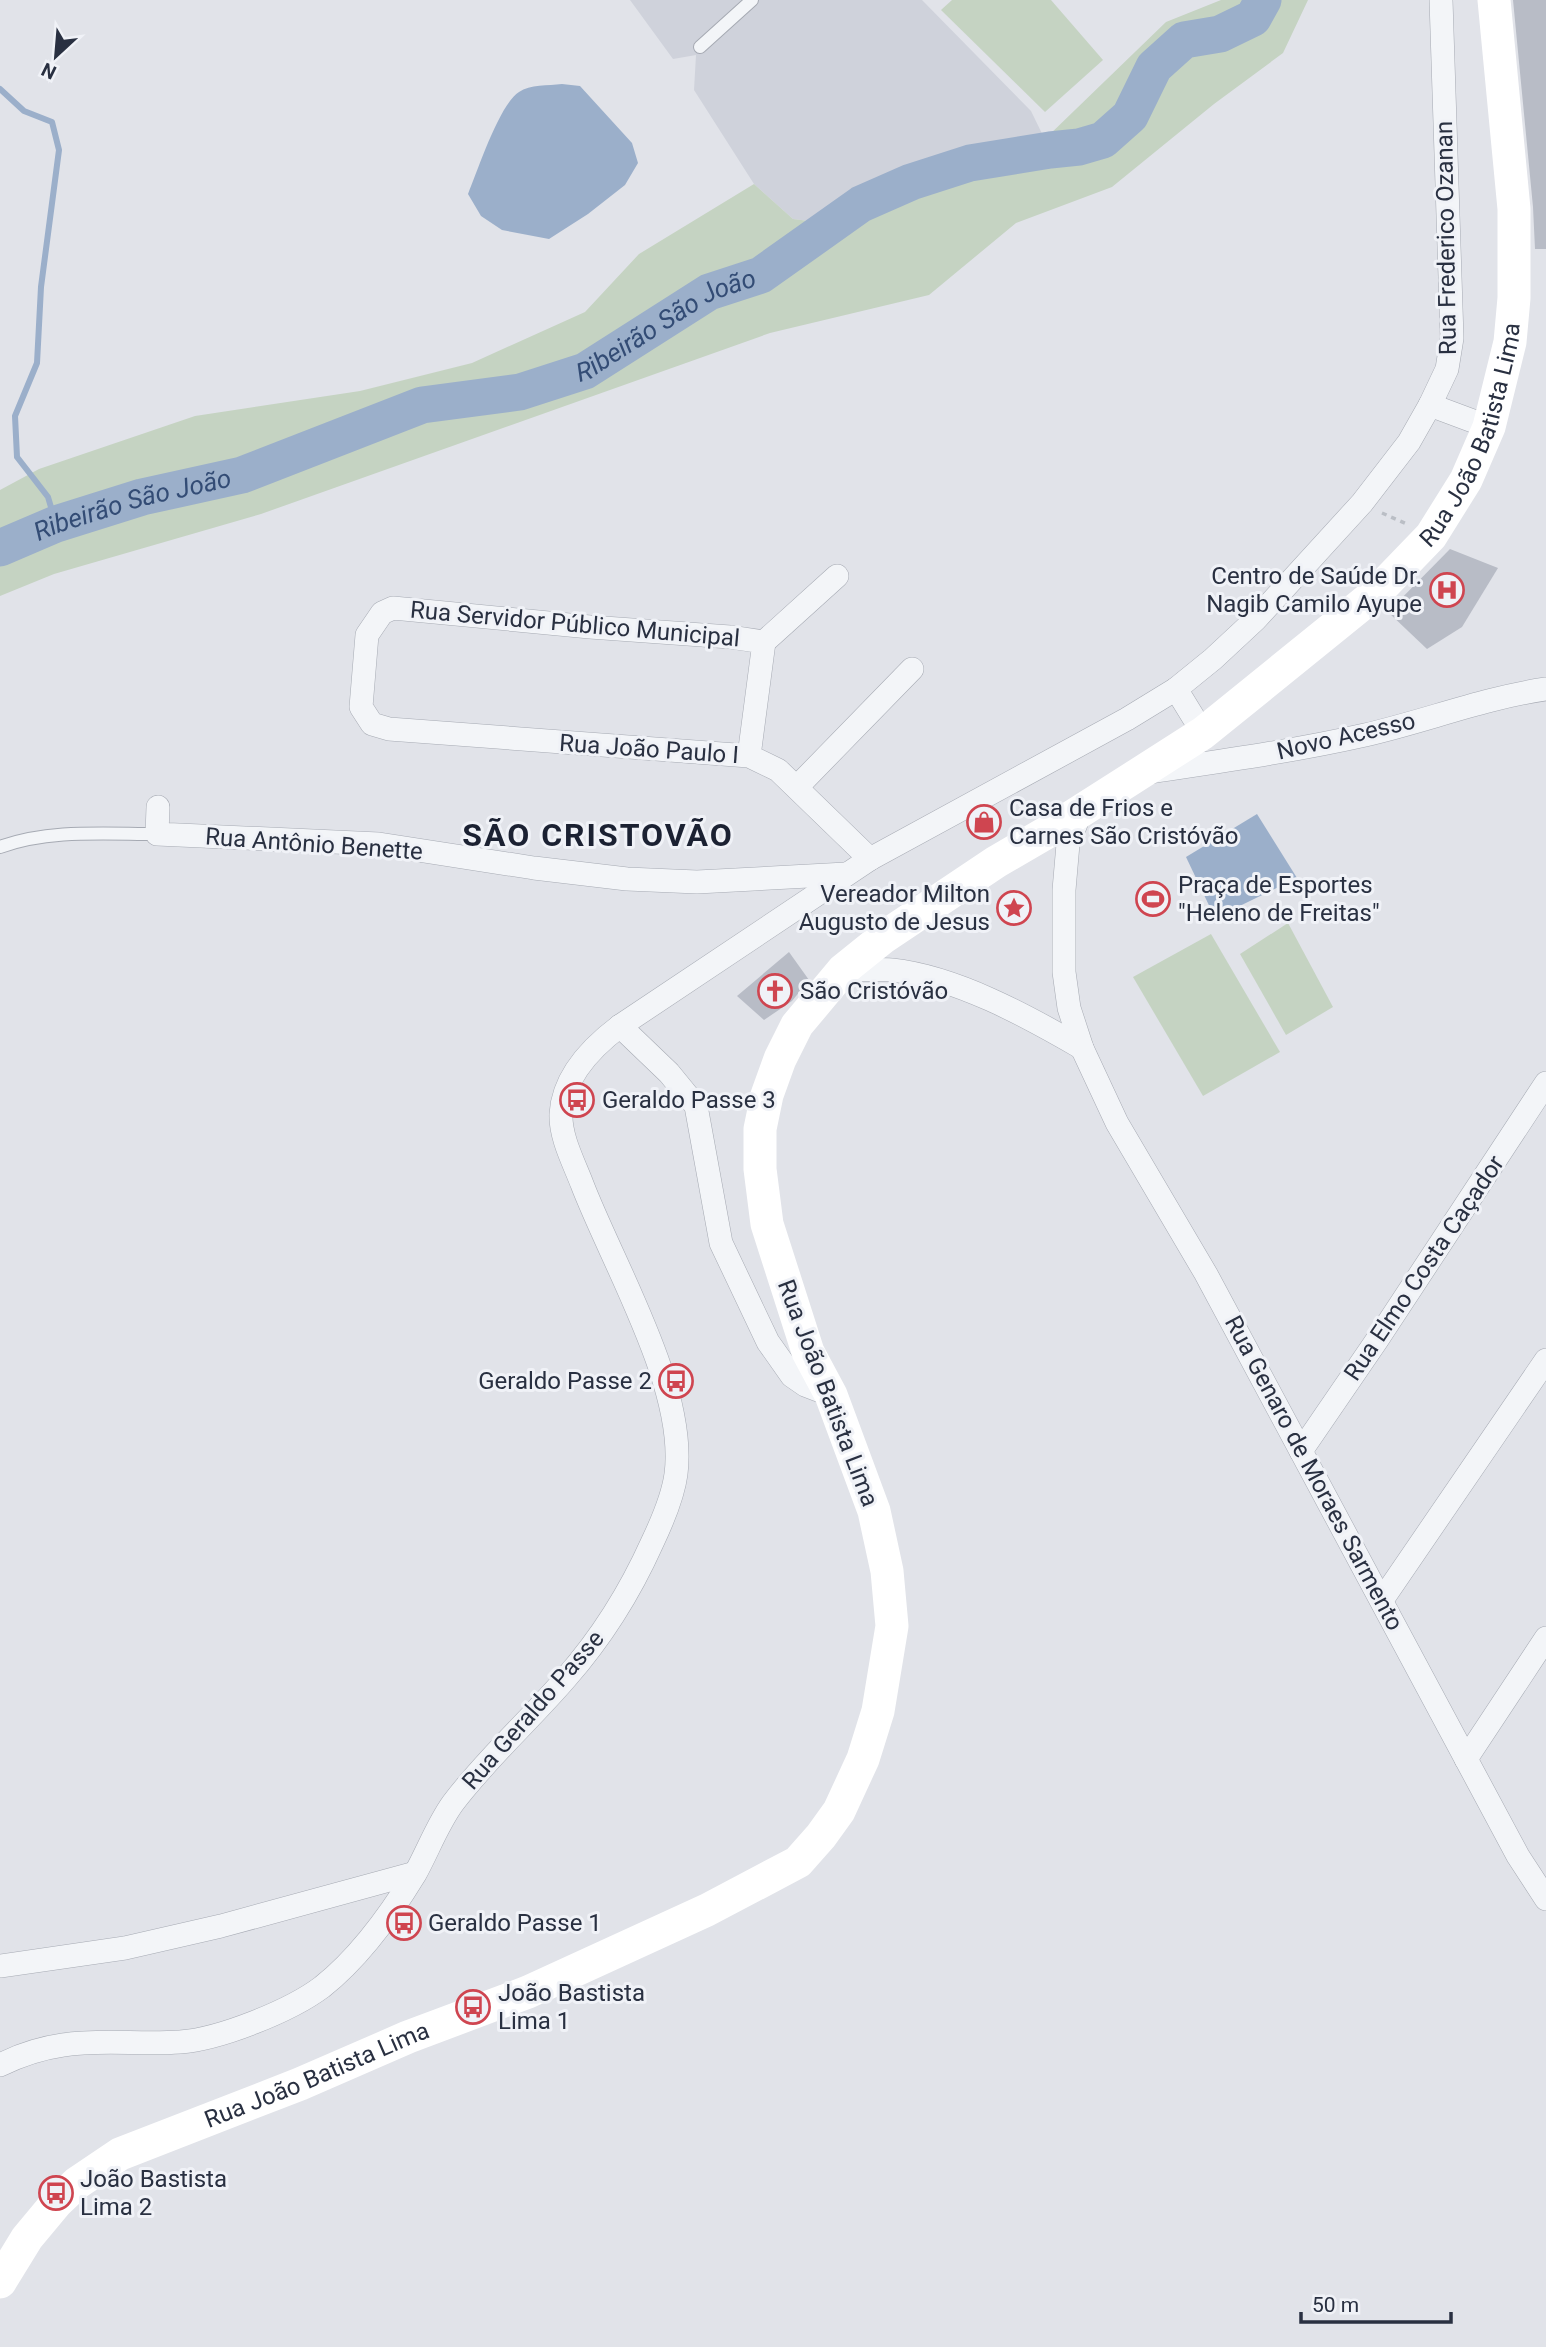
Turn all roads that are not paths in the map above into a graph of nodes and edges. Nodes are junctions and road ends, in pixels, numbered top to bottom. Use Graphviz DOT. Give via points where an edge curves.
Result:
graph roads {
  1 [pos="752,0"];
  2 [pos="1441,0"];
  3 [pos="1494,0"];
  4 [pos="700,47"];
  5 [pos="1430,405"];
  6 [pos="1489,427"];
  7 [pos="837,576"];
  8 [pos="764,642"];
  9 [pos="912,669"];
  10 [pos="1176,689"];
  11 [pos="1546,689"];
  12 [pos="388,729"];
  13 [pos="1203,733"];
  14 [pos="749,756"];
  15 [pos="1143,773"];
  16 [pos="797,787"];
  17 [pos="158,807"];
  18 [pos="1081,811"];
  19 [pos="157,834"];
  20 [pos="0,847"];
  21 [pos="870,859"];
  22 [pos="846,874"];
  23 [pos="844,971"];
  24 [pos="620,1026"];
  25 [pos="1082,1048"];
  26 [pos="1546,1083"];
  27 [pos="1546,1360"];
  28 [pos="1538,1390"];
  29 [pos="831,1395"];
  30 [pos="1301,1451"];
  31 [pos="1382,1600"];
  32 [pos="1546,1638"];
  33 [pos="1466,1759"];
  34 [pos="415,1873"];
  35 [pos="1545,1897"];
  36 [pos="0,1966"];
  37 [pos="0,2065"];
  38 [pos="0,2281"];
  1 -- 4 [label="lane"];
  2 -- 5 [label="street, Rua Frederico Ozanan" via="1452,338 1447,369"];
  3 -- 6 [label="street, Rua João Batista Lima" via="1514,209 1514,298 1510,342"];
  5 -- 6 [label="street"];
  5 -- 10 [label="street, Rua Frederico Ozanan" via="1409,442 1362,503 1256,619"];
  6 -- 13 [label="street, Rua João Batista Lima" via="1466,480 1431,536 1376,593"];
  7 -- 8 [label="street"];
  8 -- 12 [label="street, Rua Servidor Público Municipal" via="393,608 382,613 367,635 361,707 372,724"];
  8 -- 14 [label="street, Rua Servidor Público Municipal"];
  9 -- 16 [label="street"];
  10 -- 13 [label="street"];
  10 -- 21 [label="street, Rua Frederico Ozanan"];
  11 -- 15 [label="street, Novo Acesso" via="1506,695 1341,740"];
  12 -- 14 [label="street, Rua João Paulo I"];
  13 -- 15 [label="street, Rua João Batista Lima"];
  14 -- 16 [label="street, Rua João Paulo I" via="778,769"];
  15 -- 18 [label="street, Rua João Batista Lima"];
  16 -- 21 [label="street, Rua João Paulo I"];
  17 -- 19 [label="street"];
  18 -- 23 [label="street, Rua João Batista Lima" via="884,937"];
  18 -- 25 [label="street, Rua Genaro de Moraes Sarmento" via="1068,844 1064,972"];
  19 -- 20 [label="lane" via="72,834"];
  19 -- 22 [label="street, Rua Antônio Benette" via="379,844 627,879 697,882"];
  21 -- 22 [label="street, Rua Frederico Ozanan"];
  22 -- 24 [label="street, Rua Frederico Ozanan"];
  23 -- 25 [label="street" via="892,970 934,979 996,1003"];
  23 -- 29 [label="street, Rua João Batista Lima" via="797,1025 785,1047 760,1129 767,1224 808,1352"];
  24 -- 29 [label="street" via="696,1106 722,1243 768,1342 792,1376"];
  24 -- 34 [label="street, Rua Geraldo Passe" via="599,1042 575,1073 564,1095 561,1118 597,1221 659,1364 676,1430 676,1475 640,1570 603,1632 457,1798"];
  25 -- 30 [label="street, Rua Genaro de Moraes Sarmento" via="1117,1123 1206,1274"];
  26 -- 30 [label="street, Rua Elmo Costa Caçador"];
  27 -- 28 [label="street"];
  28 -- 31 [label="street"];
  29 -- 38 [label="street, Rua João Batista Lima" via="874,1511 887,1571 892,1626 878,1711 863,1759 839,1811 798,1862 707,1910 528,1992 120,2154 77,2182 27,2238"];
  30 -- 31 [label="street, Rua Genaro de Moraes Sarmento"];
  31 -- 33 [label="street, Rua Genaro de Moraes Sarmento"];
  32 -- 33 [label="street"];
  33 -- 35 [label="street, Rua Genaro de Moraes Sarmento"];
  34 -- 36 [label="street" via="125,1948"];
  34 -- 37 [label="street, Rua Geraldo Passe" via="382,1924 351,1959 321,1988 274,2015 182,2042 61,2045"];
}
